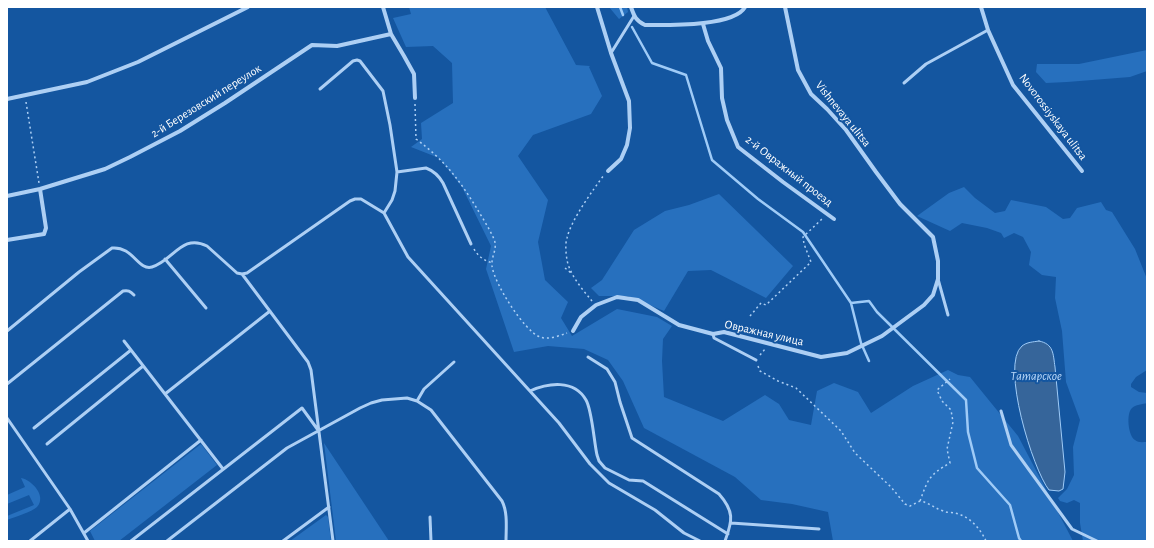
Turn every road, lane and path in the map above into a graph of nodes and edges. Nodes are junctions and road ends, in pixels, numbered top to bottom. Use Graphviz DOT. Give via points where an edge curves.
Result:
graph roads {
  1 [pos="248,7"];
  2 [pos="383,7"];
  3 [pos="597,7"];
  4 [pos="631,7"];
  5 [pos="744,7"];
  6 [pos="785,7"];
  7 [pos="981,7"];
  8 [pos="634,16"];
  9 [pos="703,24"];
  10 [pos="988,30"];
  11 [pos="391,34"];
  12 [pos="611,53"];
  13 [pos="904,83"];
  14 [pos="320,89"];
  15 [pos="25,95"];
  16 [pos="414,98"];
  17 [pos="7,99"];
  18 [pos="608,170"];
  19 [pos="1082,171"];
  20 [pos="397,172"];
  21 [pos="40,189"];
  22 [pos="7,196"];
  23 [pos="384,213"];
  24 [pos="827,214"];
  25 [pos="834,219"];
  26 [pos="7,240"];
  27 [pos="471,244"];
  28 [pos="165,260"];
  29 [pos="493,263"];
  30 [pos="565,268"];
  31 [pos="242,274"];
  32 [pos="572,274"];
  33 [pos="938,279"];
  34 [pos="134,295"];
  35 [pos="596,305"];
  36 [pos="206,308"];
  37 [pos="270,311"];
  38 [pos="948,315"];
  39 [pos="750,316"];
  40 [pos="7,331"];
  41 [pos="572,331"];
  42 [pos="713,334"];
  43 [pos="124,341"];
  44 [pos="766,347"];
  45 [pos="131,350"];
  46 [pos="588,356"];
  47 [pos="756,360"];
  48 [pos="454,362"];
  49 [pos="143,366"];
  50 [pos="950,379"];
  51 [pos="7,384"];
  52 [pos="530,391"];
  53 [pos="165,394"];
  54 [pos="417,401"];
  55 [pos="1001,411"];
  56 [pos="7,418"];
  57 [pos="34,428"];
  58 [pos="319,432"];
  59 [pos="201,440"];
  60 [pos="47,444"];
  61 [pos="224,469"];
  62 [pos="920,501"];
  63 [pos="329,507"];
  64 [pos="70,509"];
  65 [pos="430,517"];
  66 [pos="731,523"];
  67 [pos="819,529"];
  68 [pos="84,533"];
  69 [pos="728,534"];
  70 [pos="30,541"];
  71 [pos="88,541"];
  72 [pos="130,541"];
  73 [pos="167,541"];
  74 [pos="282,541"];
  75 [pos="333,541"];
  76 [pos="431,541"];
  77 [pos="506,541"];
  78 [pos="700,541"];
  79 [pos="725,541"];
  80 [pos="986,541"];
  81 [pos="1097,541"];
  1 -- 15 [label="street" via="138,62 87,82"];
  2 -- 11 [label="street"];
  3 -- 12 [label="street"];
  4 -- 8 [label="street"];
  5 -- 9 [label="street" via="743,11 731,17"];
  6 -- 33 [label="street, Vishnevaya ulitsa" via="798,70 811,94 846,130 900,204 933,236 938,261"];
  7 -- 10 [label="street, Novorossiyskaya ulitsa"];
  8 -- 9 [label="street" via="638,22 645,25"];
  8 -- 12 [label="lane"];
  9 -- 24 [label="street, 2-й Овражный проезд" via="721,68 722,98 727,120 738,147"];
  10 -- 13 [label="lane" via="926,64"];
  10 -- 19 [label="street, Novorossiyskaya ulitsa" via="1013,85"];
  11 -- 16 [label="street" via="414,74"];
  11 -- 21 [label="street, 2-й Березовский переулок" via="337,46 312,44 180,131 105,169"];
  12 -- 18 [label="street" via="629,102 630,128 621,159"];
  14 -- 20 [label="lane" via="352,61 360,61 383,91"];
  15 -- 17 [label="street"];
  15 -- 21 [label="path"];
  16 -- 29 [label="path" via="416,139 448,167 465,189 494,240 496,250"];
  18 -- 32 [label="path" via="583,207 566,239 566,259"];
  20 -- 23 [label="lane" via="395,191"];
  20 -- 27 [label="lane" via="426,168 438,176"];
  21 -- 22 [label="street, 2-й Березовский переулок"];
  21 -- 26 [label="street" via="46,228 44,234"];
  23 -- 31 [label="lane" via="361,199 350,201"];
  23 -- 52 [label="lane" via="408,257"];
  24 -- 25 [label="street, 2-й Овражный проезд"];
  24 -- 39 [label="path" via="803,237 811,262 766,305 761,303"];
  27 -- 29 [label="path" via="477,254"];
  28 -- 31 [label="lane" via="186,244 201,243 237,273"];
  28 -- 36 [label="lane"];
  28 -- 40 [label="lane" via="150,268 145,267 131,254 112,248"];
  29 -- 41 [label="path" via="501,290 523,323 533,333 541,338 555,337"];
  30 -- 32 [label="path"];
  31 -- 37 [label="lane"];
  32 -- 35 [label="path"];
  33 -- 38 [label="lane"];
  33 -- 42 [label="street, Овражная улица" via="933,295 924,305 882,336 847,353 821,357 724,332"];
  34 -- 51 [label="lane" via="131,291 123,291"];
  35 -- 41 [label="street, Овражная улица" via="581,317"];
  35 -- 42 [label="street, Овражная улица" via="617,297 638,300 680,325"];
  37 -- 53 [label="lane"];
  37 -- 58 [label="lane" via="308,362"];
  42 -- 47 [label="lane" via="714,338"];
  43 -- 45 [label="lane"];
  44 -- 47 [label="path"];
  45 -- 49 [label="lane"];
  45 -- 57 [label="lane"];
  46 -- 66 [label="lane" via="607,369 615,382 632,438 719,494 731,513"];
  47 -- 62 [label="path" via="760,371 796,388 841,431 855,453 905,504 910,506"];
  48 -- 54 [label="lane" via="428,384"];
  49 -- 53 [label="lane"];
  49 -- 60 [label="lane"];
  50 -- 62 [label="path" via="937,390 942,401 951,410 954,422 947,449 950,463 932,474"];
  52 -- 69 [label="lane" via="551,384 575,388 586,400 589,408 596,455 604,468 629,480 643,481"];
  52 -- 78 [label="lane" via="559,422 590,464 609,483"];
  53 -- 59 [label="lane"];
  54 -- 58 [label="lane" via="394,398 371,403"];
  54 -- 77 [label="lane" via="431,410 502,501 506,513"];
  55 -- 81 [label="lane" via="1011,445 1072,529"];
  56 -- 64 [label="lane"];
  58 -- 61 [label="lane" via="302,408"];
  58 -- 63 [label="lane"];
  58 -- 73 [label="lane" via="287,448"];
  59 -- 61 [label="lane"];
  59 -- 68 [label="lane"];
  61 -- 72 [label="lane"];
  62 -- 80 [label="path" via="971,520"];
  63 -- 74 [label="lane"];
  63 -- 75 [label="lane"];
  64 -- 68 [label="lane"];
  64 -- 70 [label="lane"];
  65 -- 76 [label="lane"];
  66 -- 67 [label="lane"];
  66 -- 69 [label="lane"];
  68 -- 71 [label="lane"];
  69 -- 79 [label="lane"];
}
